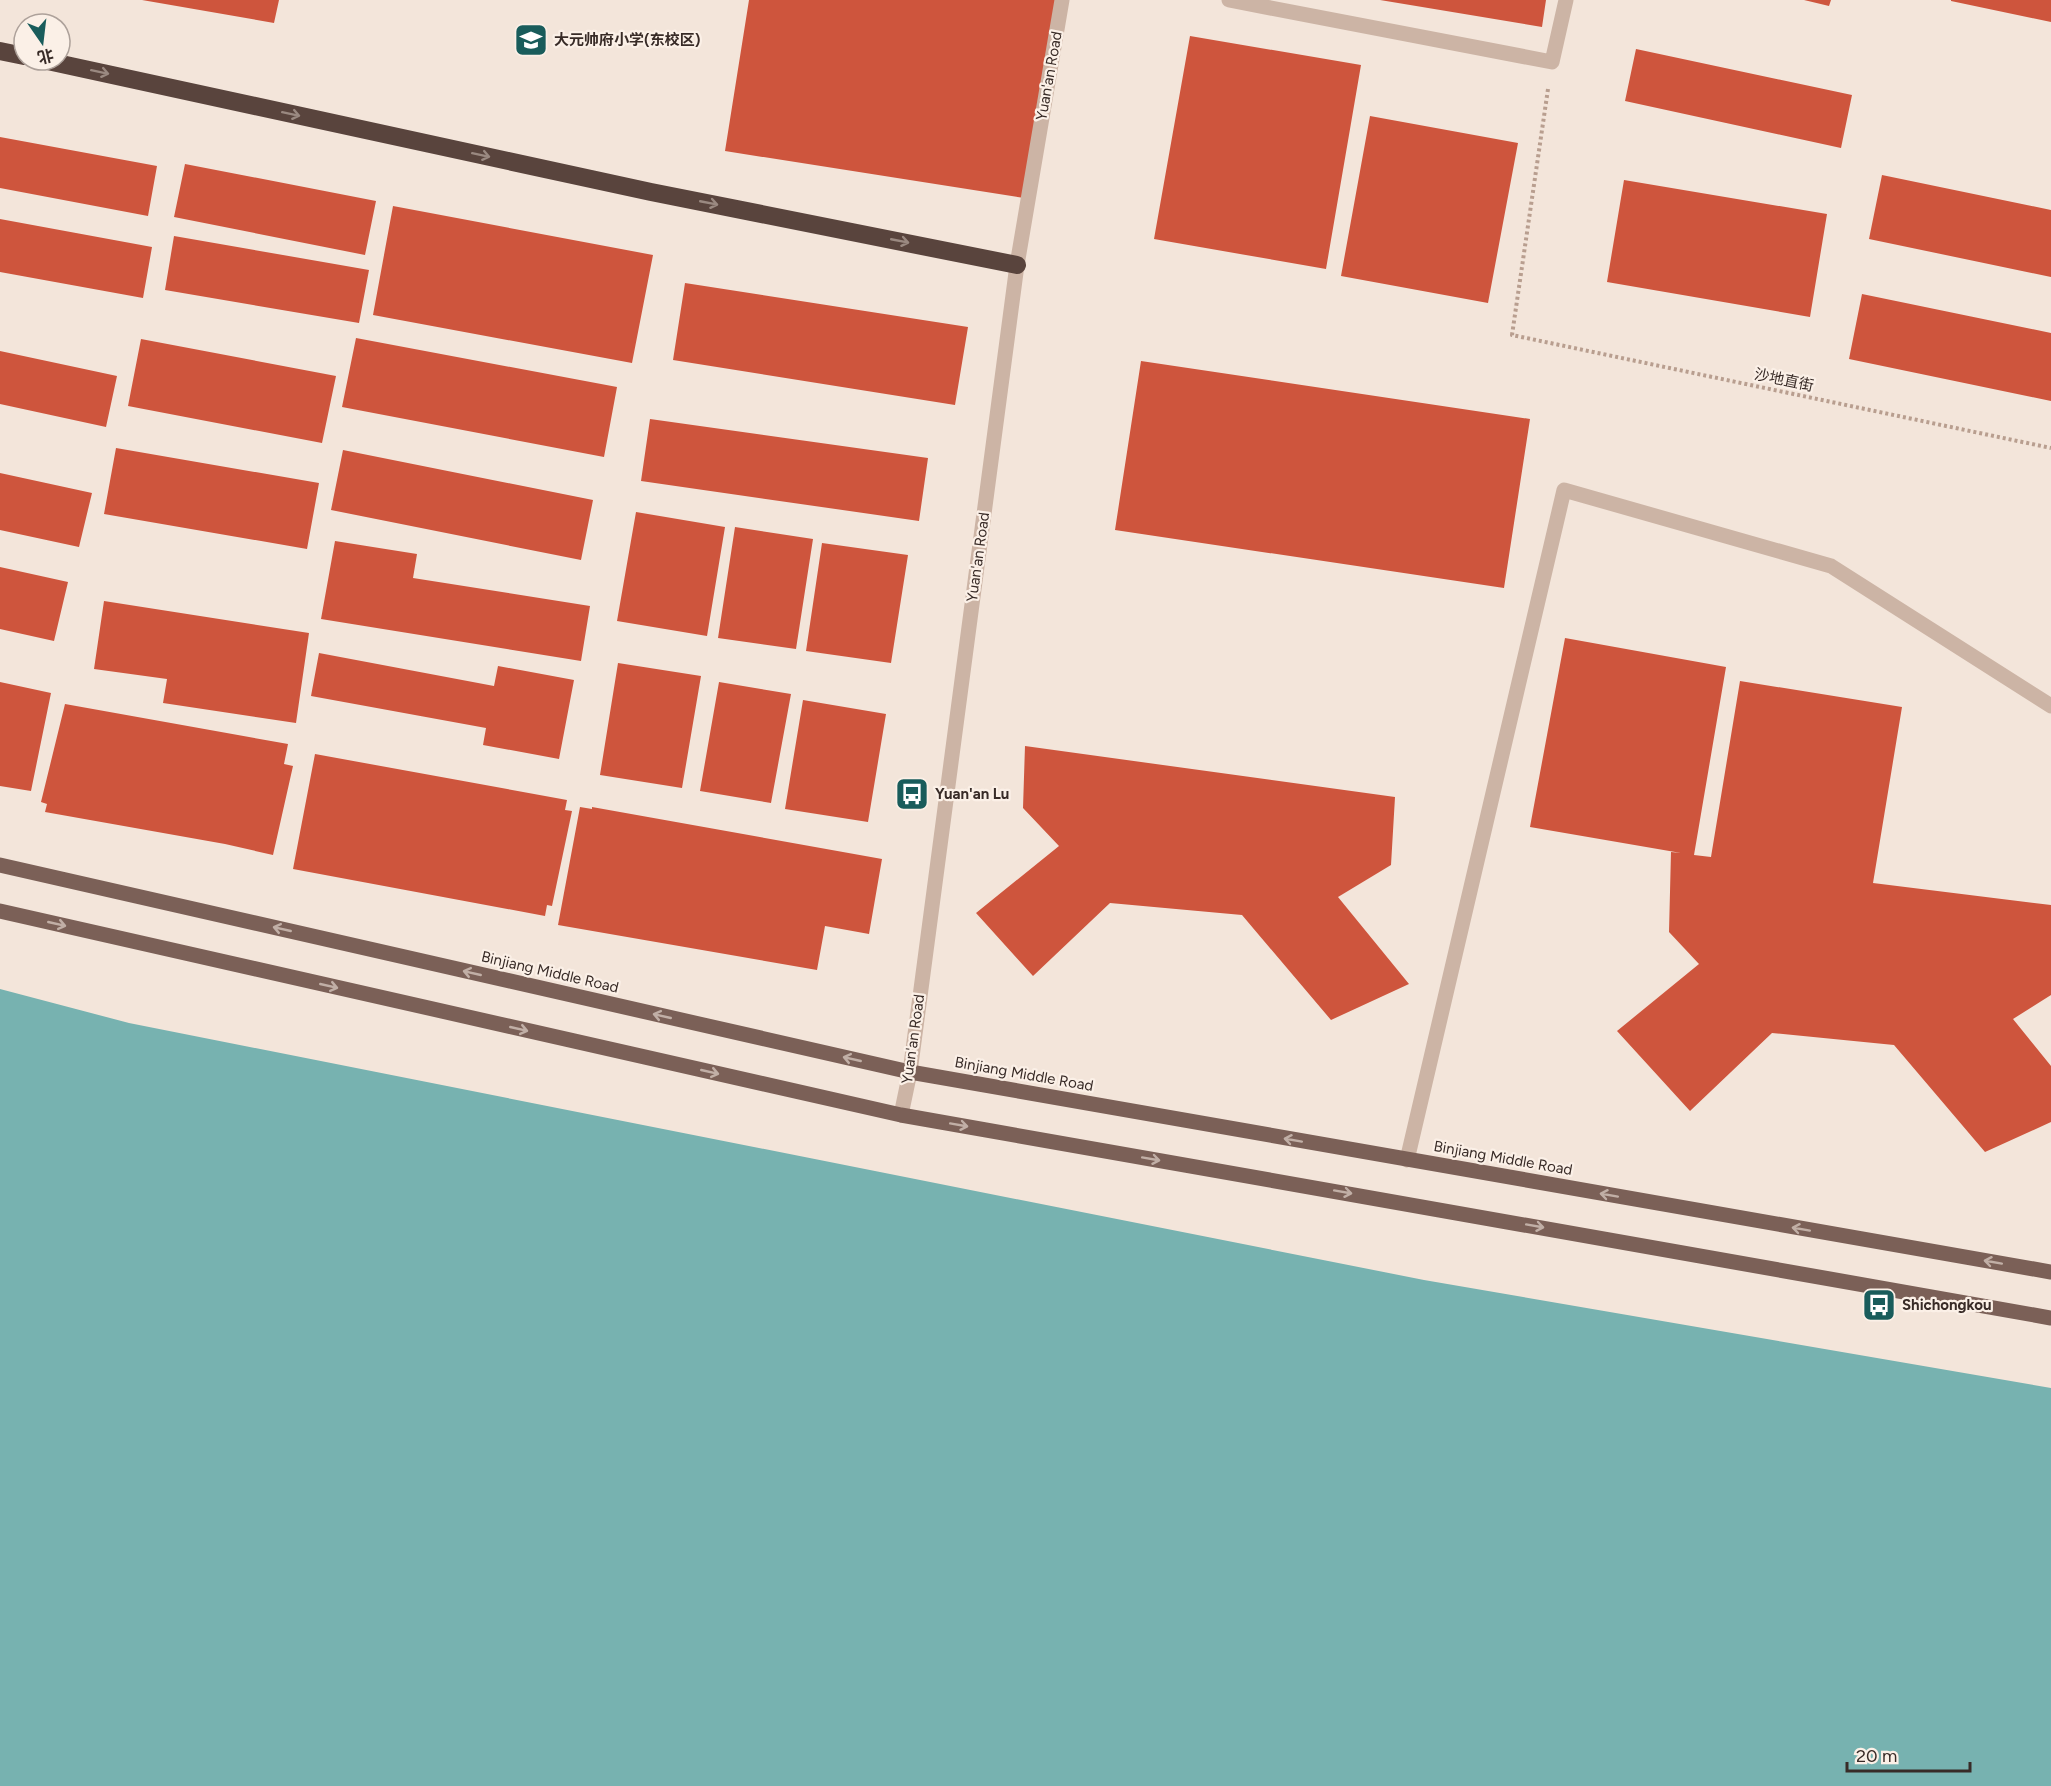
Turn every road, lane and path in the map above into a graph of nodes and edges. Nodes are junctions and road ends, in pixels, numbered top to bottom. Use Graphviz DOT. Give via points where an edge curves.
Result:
graph roads {
  1 [pos="1062,0"];
  2 [pos="1229,0"];
  3 [pos="1566,0"];
  4 [pos="1552,62"];
  5 [pos="72,66"];
  6 [pos="1017,264"];
  7 [pos="2051,448"];
  8 [pos="2051,706"];
  9 [pos="0,865"];
  10 [pos="0,911"];
  11 [pos="909,1072"];
  12 [pos="901,1115"];
  13 [pos="1407,1160"];
  14 [pos="2051,1272"];
  15 [pos="2051,1318"];
  1 -- 6 [label="street, Yuan'an Road"];
  2 -- 4 [label="street"];
  3 -- 4 [label="street"];
  4 -- 7 [label="path, 沙地直街" via="1512,335"];
  5 -- 6 [label="highway, one-way" via="651,192"];
  6 -- 11 [label="street, Yuan'an Road"];
  8 -- 13 [label="street" via="1831,566 1564,490"];
  11 -- 9 [label="main road, Binjiang Middle Road, one-way"];
  10 -- 12 [label="main road, one-way"];
  11 -- 12 [label="street, Yuan'an Road"];
  13 -- 11 [label="main road, Binjiang Middle Road, one-way"];
  12 -- 15 [label="main road, one-way"];
  14 -- 13 [label="main road, Binjiang Middle Road, one-way"];
}
